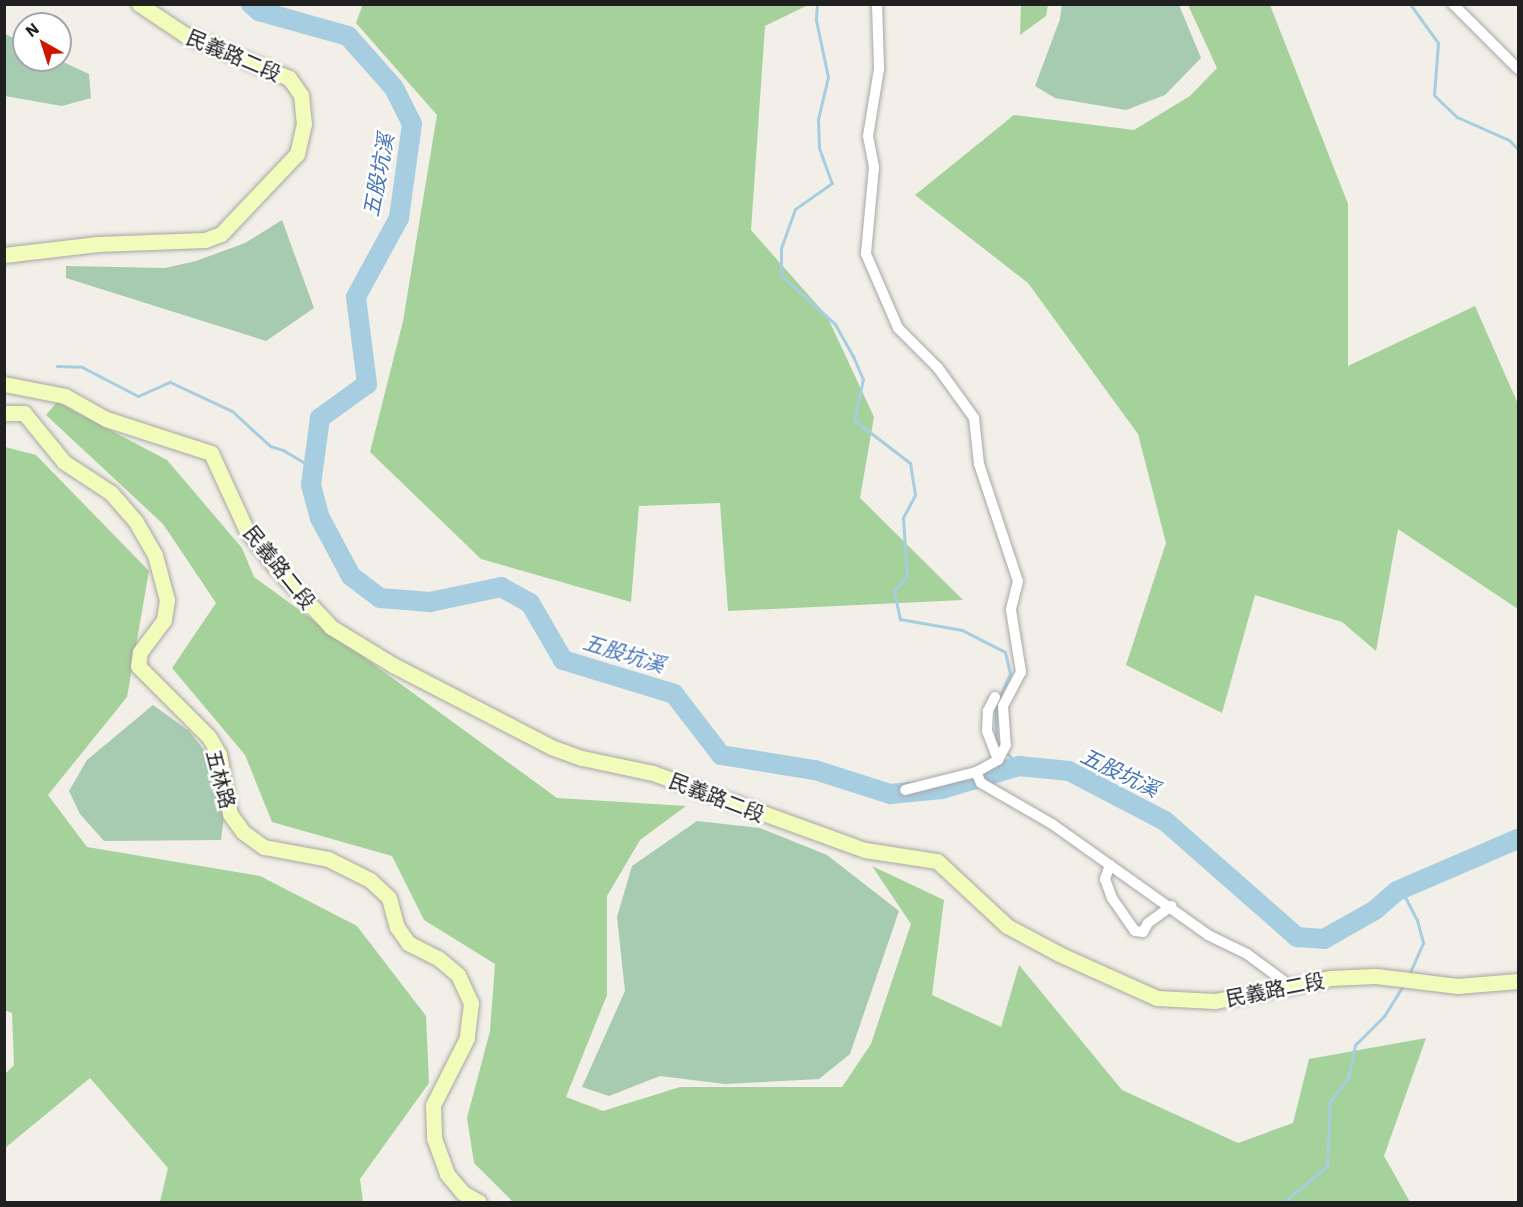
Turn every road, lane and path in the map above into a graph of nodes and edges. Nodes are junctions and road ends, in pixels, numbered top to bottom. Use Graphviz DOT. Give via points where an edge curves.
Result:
graph roads {
  1 [pos="139,4"];
  2 [pos="877,4"];
  3 [pos="1453,4"];
  4 [pos="1518,69"];
  5 [pos="4,255"];
  6 [pos="4,384"];
  7 [pos="4,413"];
  8 [pos="995,697"];
  9 [pos="998,760"];
  10 [pos="976,772"];
  11 [pos="905,789"];
  12 [pos="1110,865"];
  13 [pos="1171,906"];
  14 [pos="1518,981"];
  15 [pos="1289,985"];
  16 [pos="479,1203"];
  1 -- 5 [label="main road, 民義路二段" via="194,39 289,78 302,95 304,124 297,154 221,234 205,240 97,244"];
  2 -- 9 [label="street" via="879,69 868,136 874,167 866,255 898,328 938,368 974,418 979,464 999,532 1014,561 1018,581 1011,610 1021,672 1003,706 1006,745"];
  3 -- 4 [label="street"];
  6 -- 15 [label="main road, 民義路二段" via="66,396 106,419 211,453 259,548 331,627 393,665 551,747 582,758 653,773 865,850 937,861 1007,926 1157,998 1215,1001"];
  7 -- 16 [label="main road, 五林路" via="24,413 64,462 111,493 136,522 155,555 166,610 164,620 140,652 138,666 209,737 219,754 230,814 243,832 264,847 328,859 370,880 389,898 397,927 408,943 438,958 458,975 471,1003 467,1038 433,1105 434,1138 447,1174 463,1193"];
  8 -- 9 [label="street" via="988,711 987,731"];
  9 -- 10 [label="street"];
  10 -- 11 [label="street"];
  10 -- 12 [label="street" via="981,783 1052,824"];
  12 -- 13 [label="street"];
  12 -- 13 [label="street" via="1105,879 1112,898 1135,931 1143,932 1148,923"];
  13 -- 15 [label="street"];
  14 -- 15 [label="main road, 民義路二段" via="1457,986 1330,978"];
}
